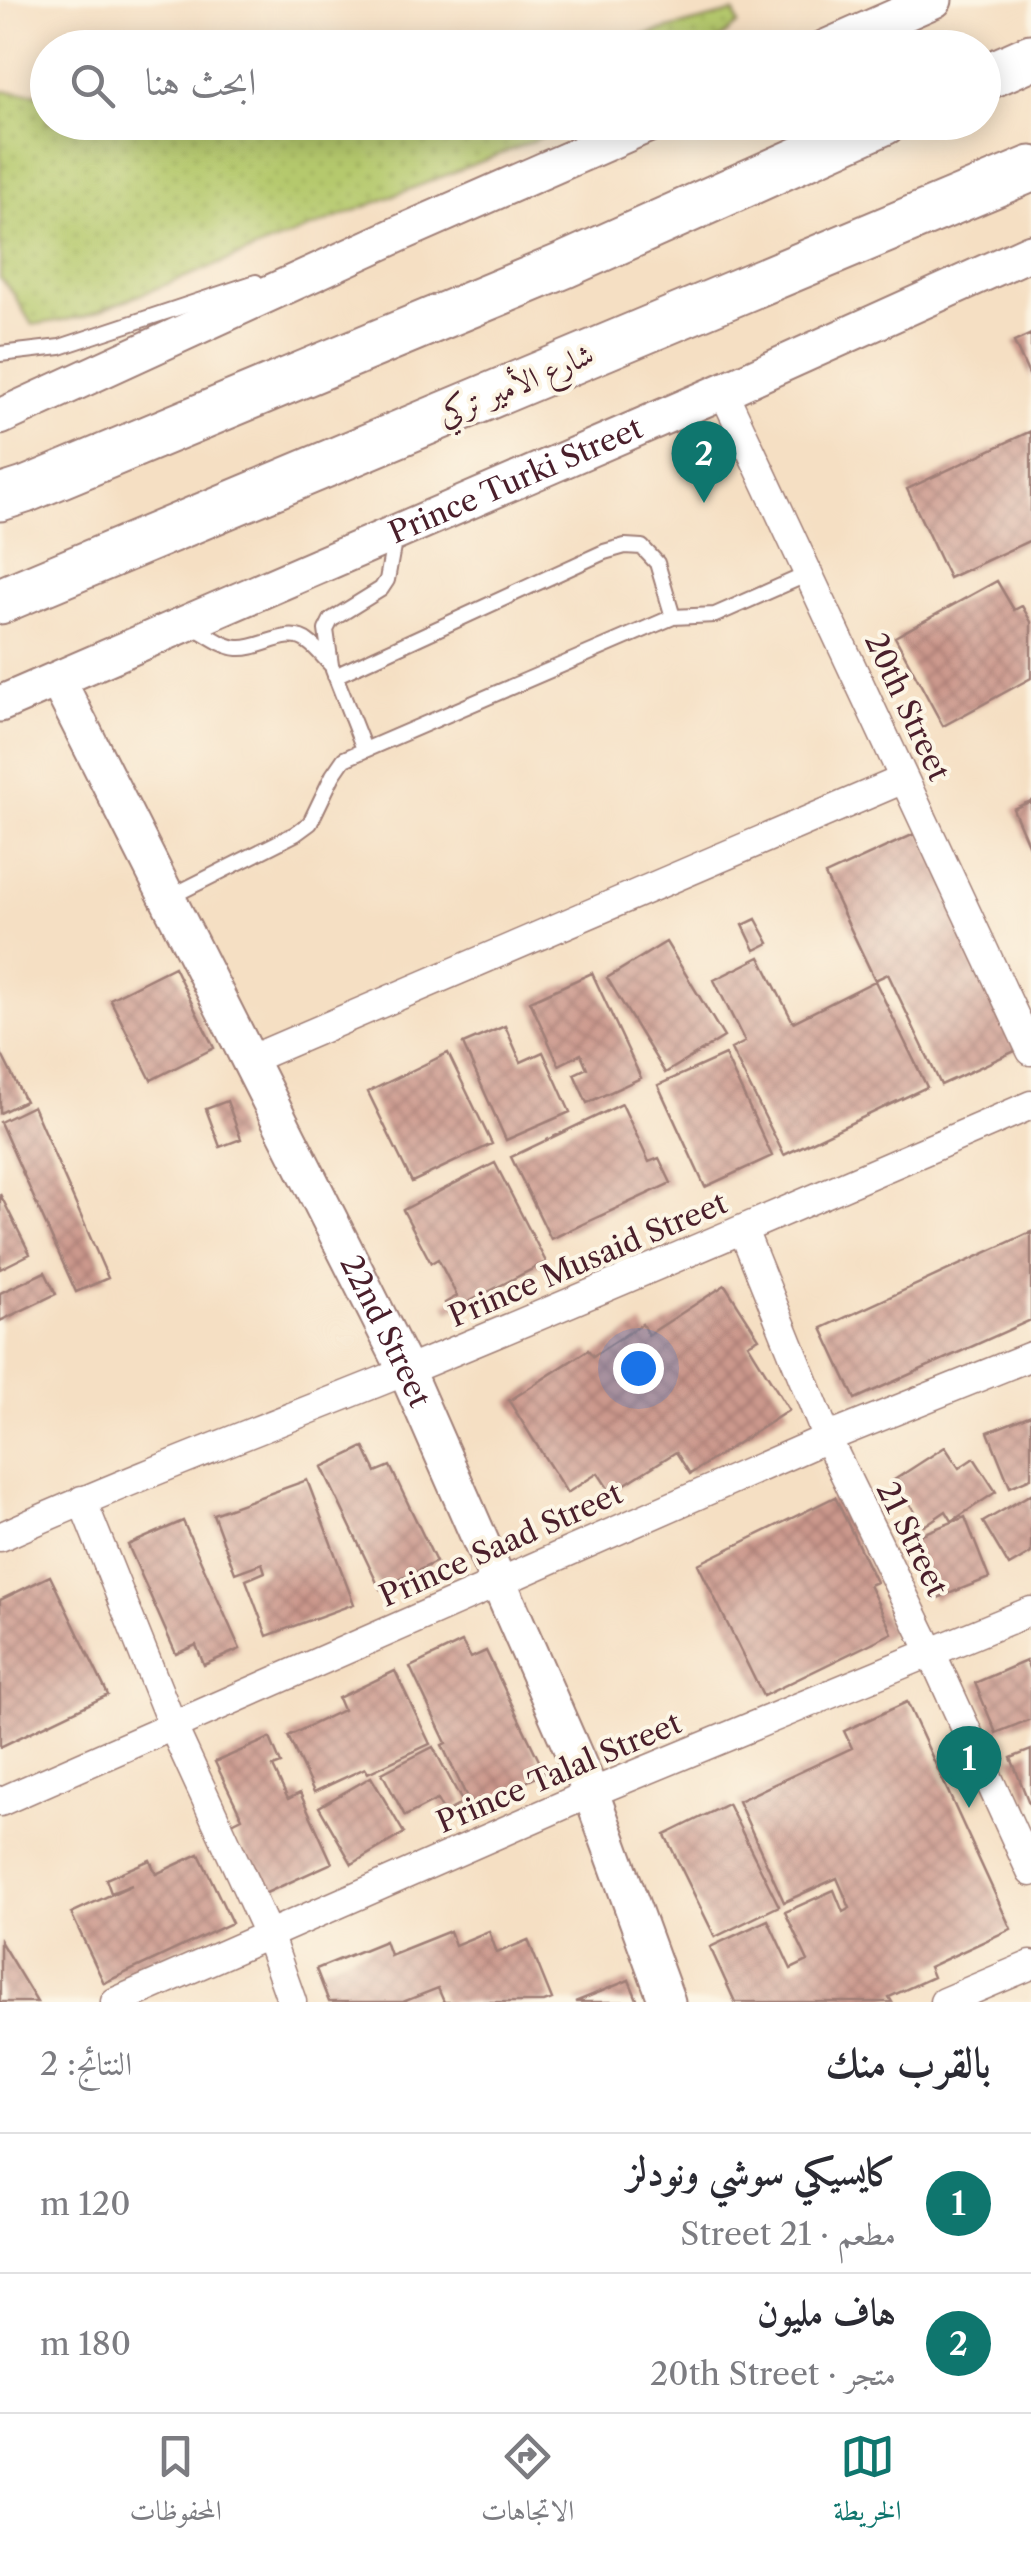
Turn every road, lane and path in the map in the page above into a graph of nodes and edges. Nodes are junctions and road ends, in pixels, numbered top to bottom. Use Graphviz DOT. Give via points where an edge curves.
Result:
graph roads {
  1 [pos="934,0"];
  2 [pos="866,30"];
  3 [pos="1031,57"];
  4 [pos="1001,70"];
  5 [pos="613,140"];
  6 [pos="844,140"];
  7 [pos="1031,169"];
  8 [pos="399,234"];
  9 [pos="1031,252"];
  10 [pos="0,354"];
  11 [pos="723,391"];
  12 [pos="0,417"];
  13 [pos="8,497"];
  14 [pos="395,534"];
  15 [pos="808,574"];
  16 [pos="0,600"];
  17 [pos="673,617"];
  18 [pos="188,624"];
  19 [pos="333,671"];
  20 [pos="58,681"];
  21 [pos="0,704"];
  22 [pos="364,749"];
  23 [pos="904,779"];
  24 [pos="168,898"];
  25 [pos="1031,1051"];
  26 [pos="249,1060"];
  27 [pos="1031,1104"];
  28 [pos="743,1230"];
  29 [pos="1031,1356"];
  30 [pos="406,1371"];
  31 [pos="827,1438"];
  32 [pos="82,1500"];
  33 [pos="0,1536"];
  34 [pos="498,1581"];
  35 [pos="1031,1611"];
  36 [pos="931,1652"];
  37 [pos="173,1727"];
  38 [pos="591,1793"];
  39 [pos="0,1802"];
  40 [pos="1031,1872"];
  41 [pos="268,1934"];
  42 [pos="1031,1965"];
  43 [pos="115,2002"];
  44 [pos="292,2002"];
  45 [pos="667,2002"];
  46 [pos="944,2002"];
  1 -- 2 [label="street"];
  3 -- 4 [label="main road"];
  5 -- 8 [label="street"];
  6 -- 13 [label="main road" via="565,265"];
  7 -- 16 [label="main road, شارع الأمير تركي"];
  8 -- 10 [label="lane" via="60,348"];
  8 -- 12 [label="street"];
  9 -- 11 [label="street, Prince Turki Street"];
  11 -- 14 [label="street, Prince Turki Street"];
  11 -- 15 [label="street, 20th Street"];
  14 -- 18 [label="street, Prince Turki Street"];
  14 -- 19 [label="lane" via="381,590 330,620"];
  15 -- 17 [label="lane" via="715,615"];
  15 -- 23 [label="street, 20th Street"];
  17 -- 19 [label="lane" via="657,563 642,548 625,546"];
  17 -- 22 [label="lane"];
  18 -- 19 [label="lane" via="231,648 299,636"];
  18 -- 20 [label="street, Prince Turki Street"];
  19 -- 22 [label="lane"];
  20 -- 21 [label="street, Prince Turki Street"];
  20 -- 24 [label="street, 22nd Street"];
  22 -- 24 [label="lane" via="344,759 310,823"];
  23 -- 25 [label="street, 20th Street"];
  23 -- 26 [label="street"];
  24 -- 26 [label="street, 22nd Street"];
  26 -- 30 [label="street, 22nd Street"];
  27 -- 28 [label="street, Prince Musaid Street"];
  28 -- 30 [label="street, Prince Musaid Street"];
  28 -- 31 [label="street, 21 Street"];
  29 -- 31 [label="street, Prince Saad Street"];
  30 -- 32 [label="street, Prince Musaid Street"];
  30 -- 34 [label="street, 22nd Street"];
  31 -- 34 [label="street, Prince Saad Street"];
  31 -- 36 [label="street, 21 Street"];
  32 -- 33 [label="street, Prince Musaid Street"];
  32 -- 37 [label="street"];
  34 -- 37 [label="street, Prince Saad Street"];
  34 -- 38 [label="street, 22nd Street"];
  35 -- 36 [label="street, Prince Talal Street"];
  36 -- 38 [label="street, Prince Talal Street"];
  36 -- 40 [label="street, 21 Street"];
  37 -- 39 [label="street, Prince Saad Street"];
  37 -- 41 [label="street"];
  38 -- 41 [label="street, Prince Talal Street"];
  38 -- 45 [label="street, 22nd Street"];
  41 -- 43 [label="street, Prince Talal Street"];
  41 -- 44 [label="street"];
  42 -- 46 [label="street"];
}
